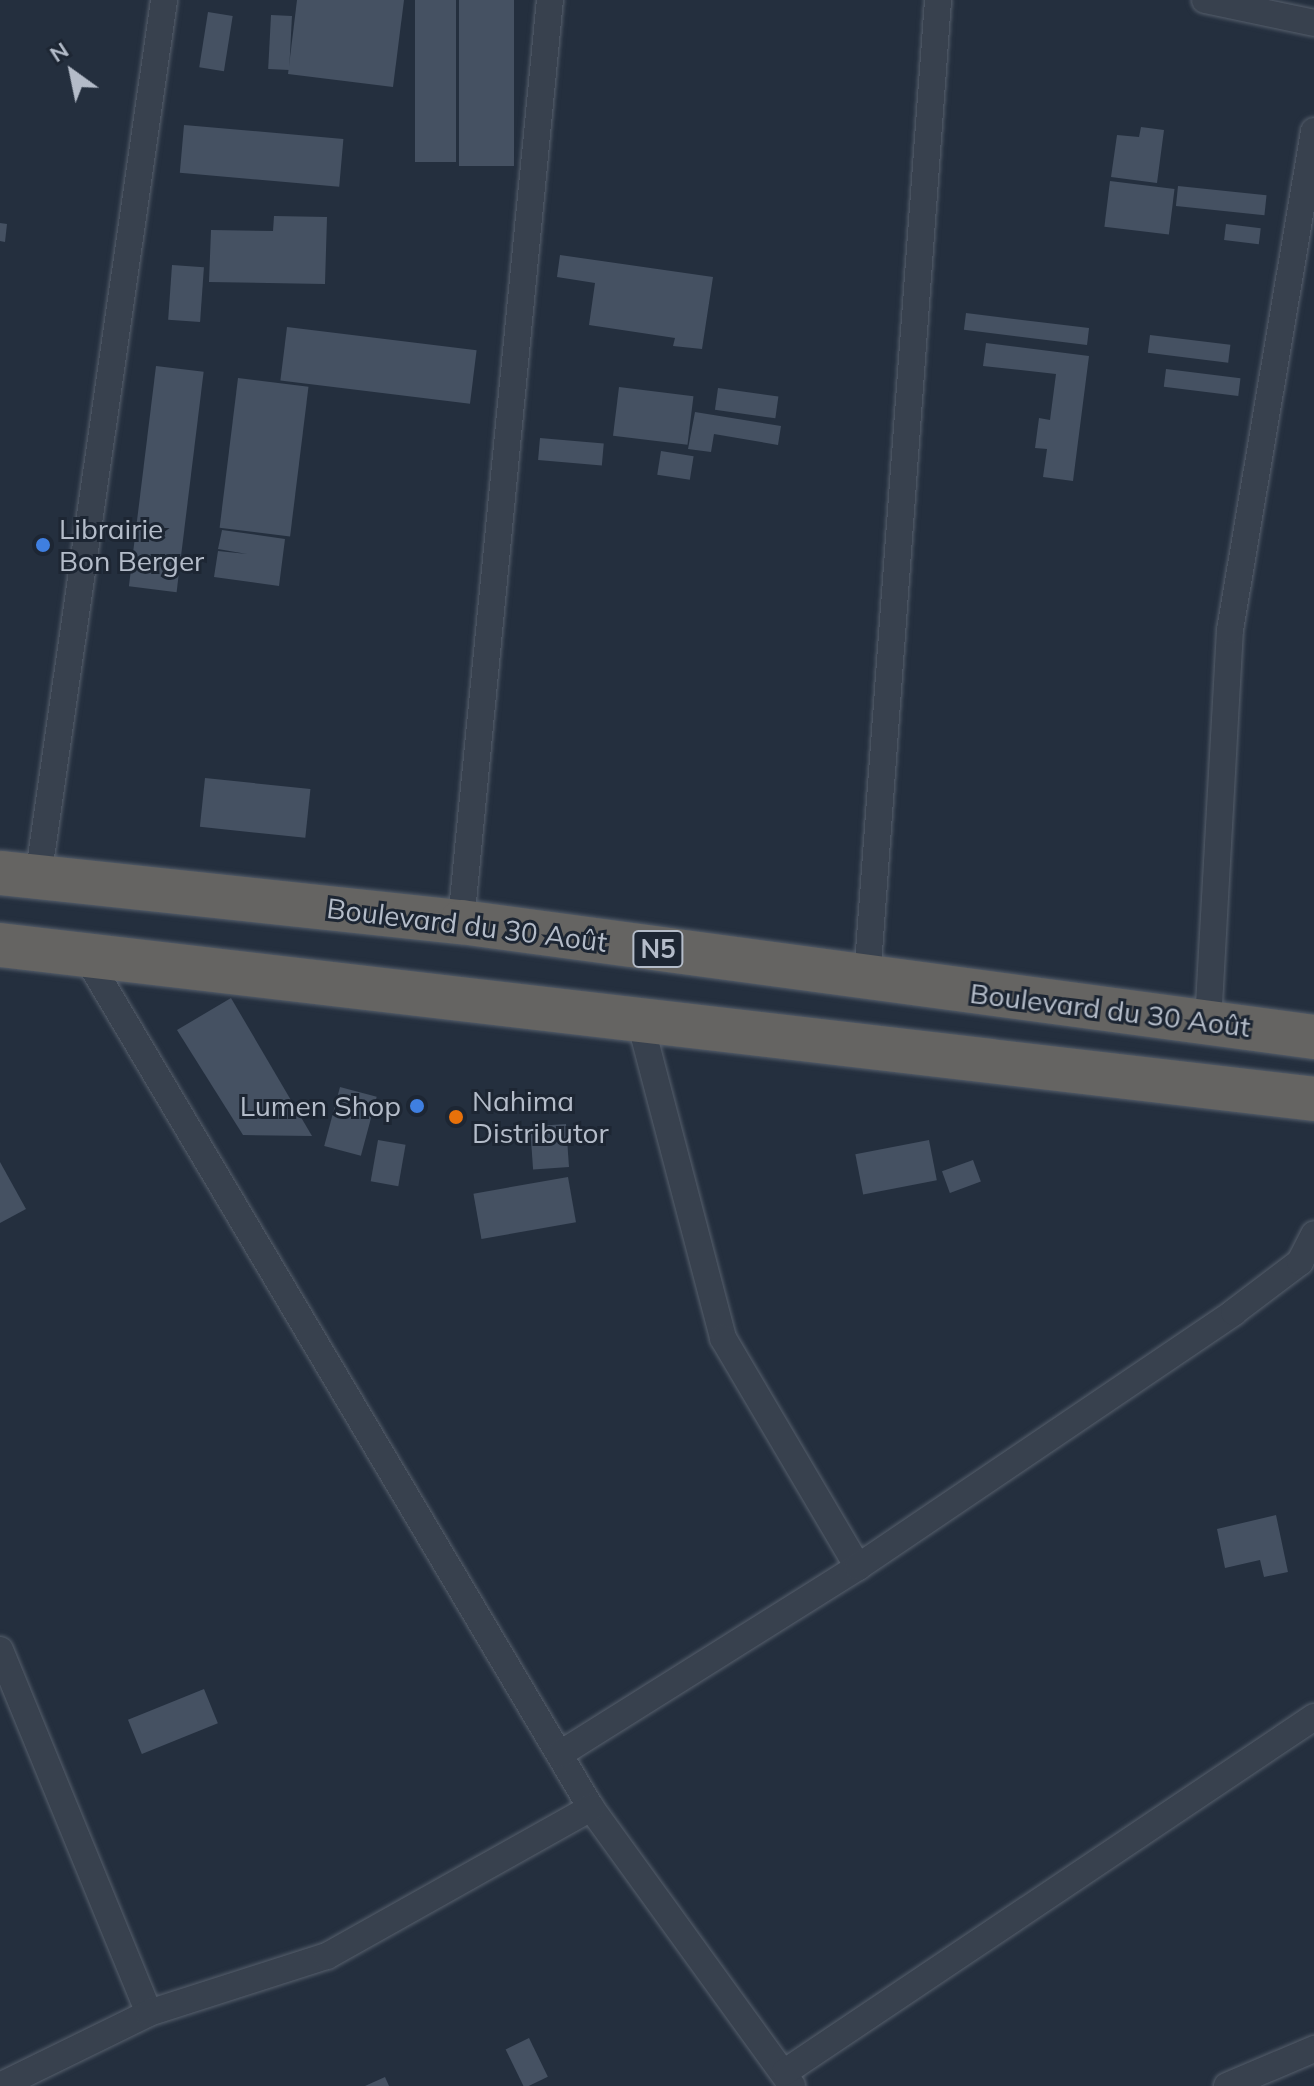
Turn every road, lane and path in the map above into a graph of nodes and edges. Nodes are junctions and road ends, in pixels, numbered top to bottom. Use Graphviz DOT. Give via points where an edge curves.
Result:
graph roads {
  1 [pos="164,0"];
  2 [pos="550,0"];
  3 [pos="938,0"];
  4 [pos="1205,0"];
  5 [pos="1314,23"];
  6 [pos="1314,131"];
  7 [pos="19,876"];
  8 [pos="461,922"];
  9 [pos="0,945"];
  10 [pos="84,953"];
  11 [pos="867,979"];
  12 [pos="1208,1023"];
  13 [pos="641,1025"];
  14 [pos="1314,1037"];
  15 [pos="1314,1099"];
  16 [pos="1314,1234"];
  17 [pos="858,1567"];
  18 [pos="0,1650"];
  19 [pos="1314,1717"];
  20 [pos="560,1754"];
  21 [pos="591,1808"];
  22 [pos="149,2013"];
  23 [pos="1314,2049"];
  24 [pos="789,2079"];
  25 [pos="0,2086"];
  26 [pos="1227,2086"];
  1 -- 7 [label="street"];
  2 -- 8 [label="street"];
  3 -- 11 [label="street"];
  4 -- 5 [label="street"];
  6 -- 12 [label="street" via="1230,630"];
  7 -- 8 [label="highway, Boulevard du 30 Août / N5"];
  8 -- 11 [label="highway, Boulevard du 30 Août / N5"];
  9 -- 10 [label="highway"];
  10 -- 13 [label="highway"];
  10 -- 20 [label="street"];
  11 -- 12 [label="highway, Boulevard du 30 Août / N5"];
  12 -- 14 [label="highway, Boulevard du 30 Août / N5"];
  13 -- 15 [label="highway"];
  13 -- 17 [label="street" via="723,1338"];
  16 -- 17 [label="street" via="1300,1262 1234,1312"];
  17 -- 20 [label="street"];
  18 -- 22 [label="street"];
  19 -- 24 [label="street"];
  20 -- 21 [label="street"];
  21 -- 22 [label="street" via="327,1956"];
  21 -- 24 [label="street"];
  22 -- 25 [label="street"];
  23 -- 26 [label="street"];
}
